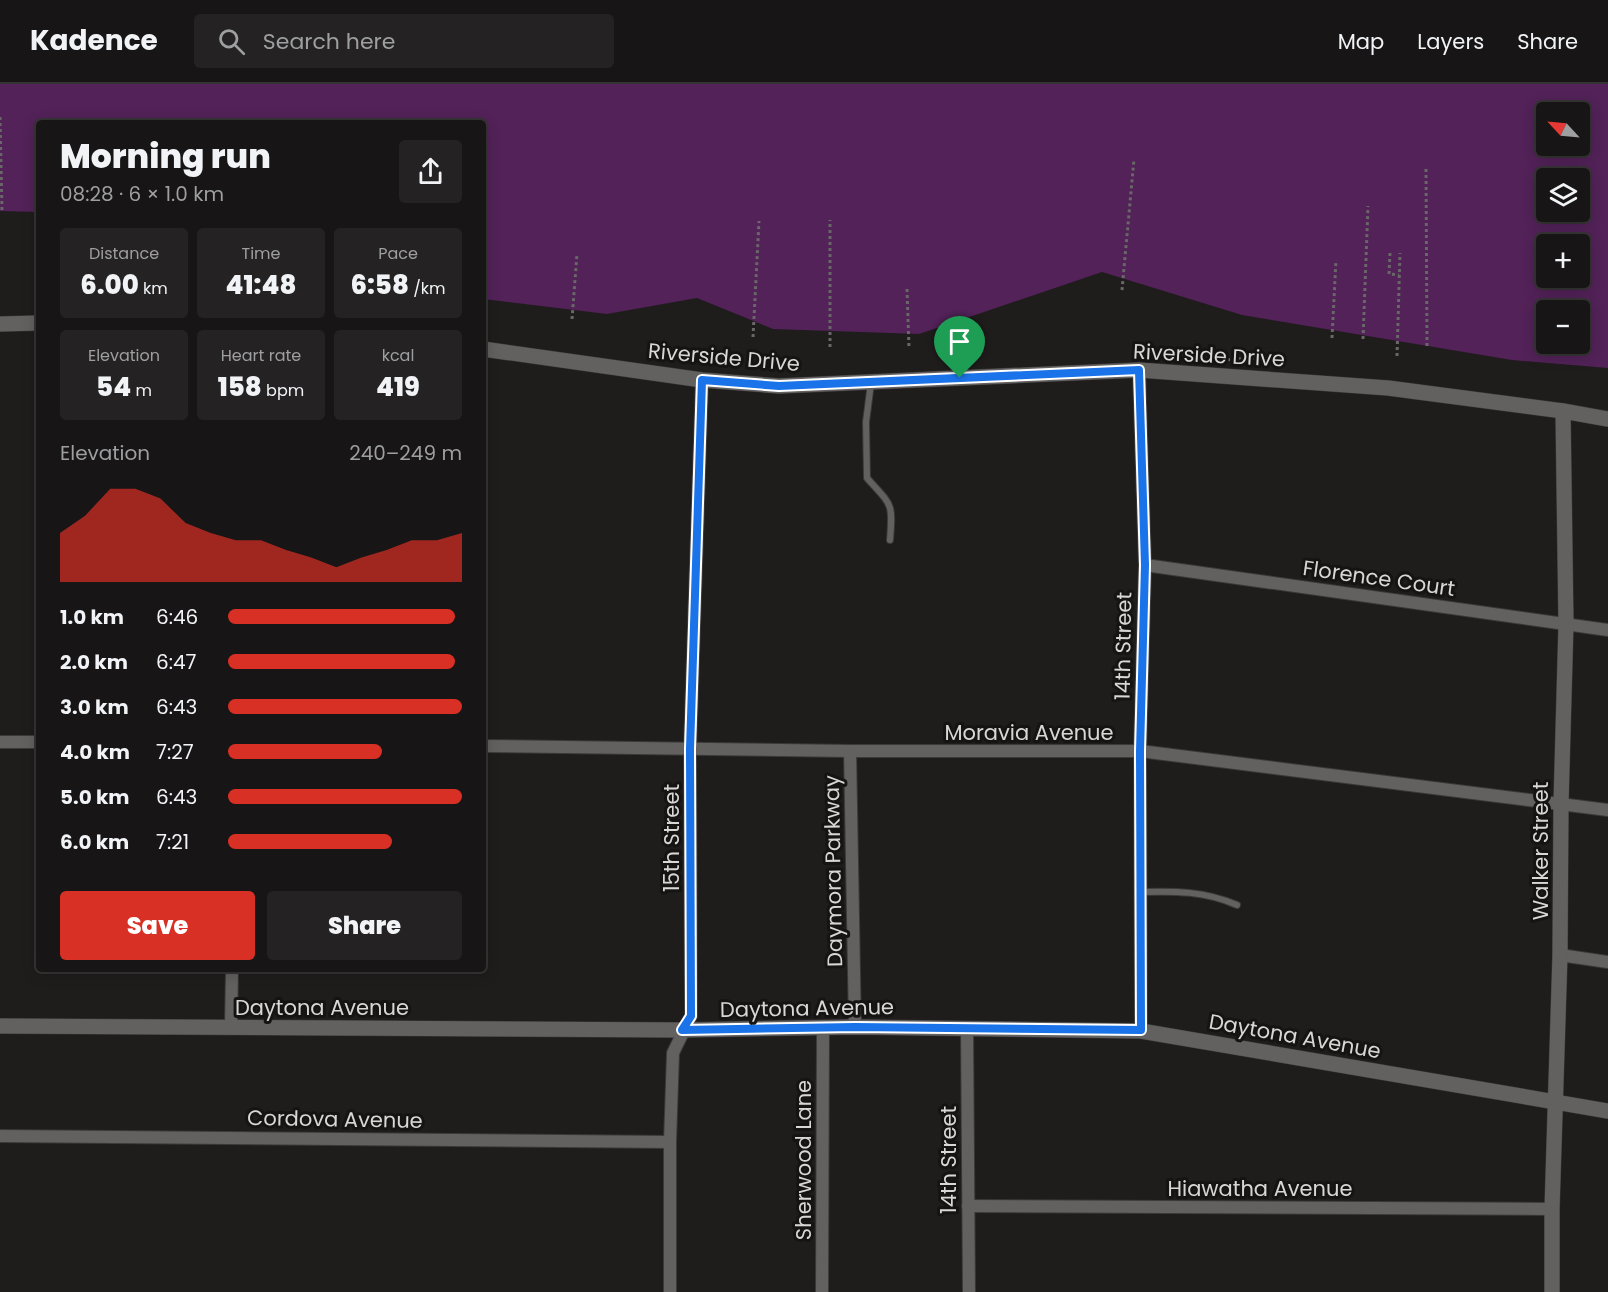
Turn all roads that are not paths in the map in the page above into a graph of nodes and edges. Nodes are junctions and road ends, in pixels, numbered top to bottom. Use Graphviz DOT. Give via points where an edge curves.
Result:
graph roads {
  1 [pos="36,323"];
  2 [pos="0,324"];
  3 [pos="486,349"];
  4 [pos="1139,370"];
  5 [pos="702,380"];
  6 [pos="871,382"];
  7 [pos="1563,411"];
  8 [pos="1608,419"];
  9 [pos="890,540"];
  10 [pos="1145,565"];
  11 [pos="1566,624"];
  12 [pos="1608,630"];
  13 [pos="0,742"];
  14 [pos="36,742"];
  15 [pos="486,746"];
  16 [pos="690,749"];
  17 [pos="850,751"];
  18 [pos="1140,751"];
  19 [pos="1561,804"];
  20 [pos="1608,810"];
  21 [pos="1141,892"];
  22 [pos="1237,905"];
  23 [pos="1560,955"];
  24 [pos="1608,962"];
  25 [pos="232,972"];
  26 [pos="0,1026"];
  27 [pos="231,1027"];
  28 [pos="855,1027"];
  29 [pos="823,1028"];
  30 [pos="967,1028"];
  31 [pos="682,1030"];
  32 [pos="1141,1030"];
  33 [pos="1555,1103"];
  34 [pos="1608,1111"];
  35 [pos="0,1136"];
  36 [pos="670,1142"];
  37 [pos="968,1206"];
  38 [pos="1552,1209"];
  39 [pos="670,1292"];
  40 [pos="822,1292"];
  41 [pos="969,1292"];
  42 [pos="1552,1292"];
  1 -- 2 [label="street"];
  3 -- 5 [label="street, Riverside Drive"];
  4 -- 6 [label="street, Riverside Drive"];
  4 -- 7 [label="street, Riverside Drive" via="1388,388"];
  4 -- 10 [label="street, 14th Street"];
  5 -- 6 [label="street, Riverside Drive" via="779,386"];
  5 -- 16 [label="street, 15th Street"];
  6 -- 9 [label="lane" via="866,422 867,478 888,500 892,511"];
  7 -- 8 [label="street, Riverside Drive"];
  7 -- 11 [label="street, Walker Street"];
  10 -- 11 [label="street, Florence Court"];
  10 -- 18 [label="street, 14th Street"];
  11 -- 12 [label="street, Florence Court"];
  11 -- 19 [label="street, Walker Street"];
  13 -- 14 [label="street"];
  15 -- 16 [label="street, Moravia Avenue"];
  16 -- 17 [label="street, Moravia Avenue"];
  16 -- 31 [label="street, 15th Street" via="691,1016"];
  17 -- 18 [label="street, Moravia Avenue"];
  17 -- 28 [label="street, Daymora Parkway"];
  18 -- 19 [label="street, Moravia Avenue"];
  18 -- 21 [label="street, 14th Street"];
  19 -- 20 [label="street, Moravia Avenue"];
  19 -- 23 [label="street, Walker Street"];
  21 -- 22 [label="lane" via="1196,892"];
  21 -- 32 [label="street, 14th Street"];
  23 -- 24 [label="street"];
  23 -- 33 [label="street, Walker Street"];
  25 -- 27 [label="street"];
  26 -- 27 [label="street, Daytona Avenue"];
  27 -- 31 [label="street, Daytona Avenue"];
  28 -- 29 [label="street, Daytona Avenue"];
  28 -- 30 [label="street, Daytona Avenue"];
  29 -- 31 [label="street, Daytona Avenue"];
  29 -- 40 [label="street, Sherwood Lane"];
  30 -- 32 [label="street, Daytona Avenue"];
  30 -- 37 [label="street, 14th Street"];
  31 -- 36 [label="street, 15th Street" via="673,1053"];
  32 -- 33 [label="street, Daytona Avenue"];
  33 -- 34 [label="street, Daytona Avenue"];
  33 -- 38 [label="street, Walker Street"];
  35 -- 36 [label="street, Cordova Avenue"];
  36 -- 39 [label="street, 15th Street"];
  37 -- 38 [label="street, Hiawatha Avenue"];
  37 -- 41 [label="street, 14th Street"];
  38 -- 42 [label="street, Walker Street"];
}
